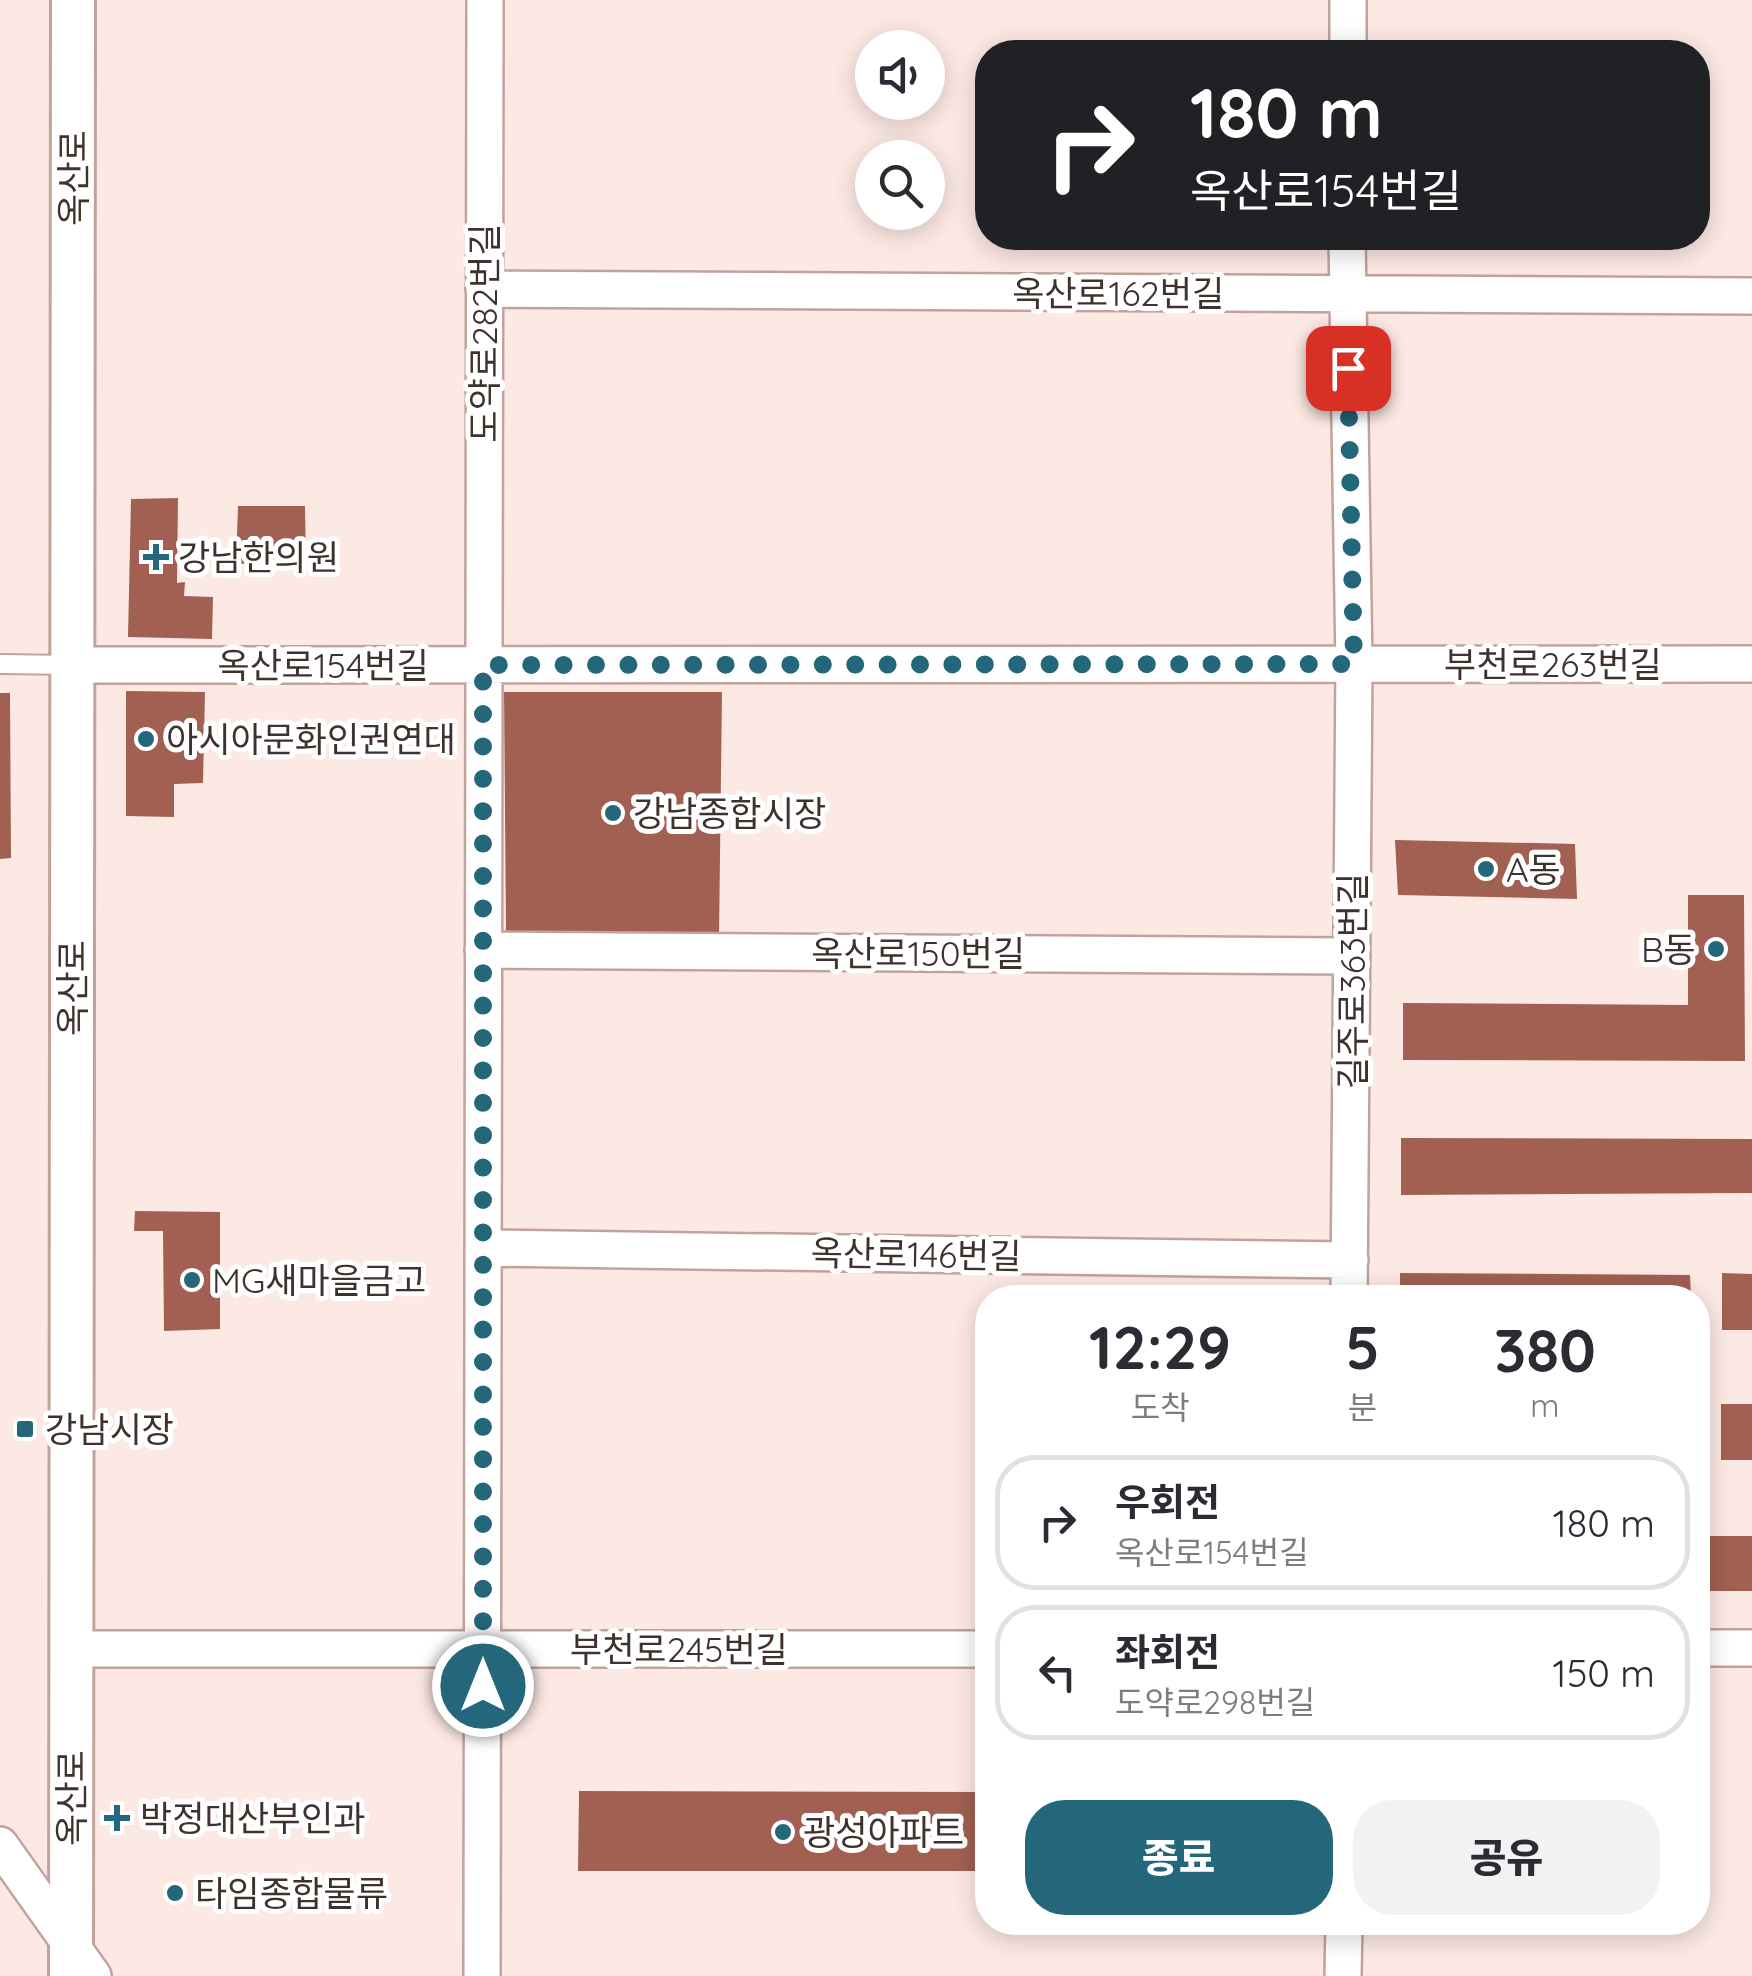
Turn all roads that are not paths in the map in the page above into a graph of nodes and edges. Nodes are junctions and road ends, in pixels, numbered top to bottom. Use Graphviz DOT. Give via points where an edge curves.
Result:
graph roads {
  1 [pos="73,0"];
  2 [pos="485,0"];
  3 [pos="1348,0"];
  4 [pos="1348,40"];
  5 [pos="1347,250"];
  6 [pos="484,289"];
  7 [pos="1347,294"];
  8 [pos="1752,296"];
  9 [pos="0,664"];
  10 [pos="1354,664"];
  11 [pos="1752,664"];
  12 [pos="72,665"];
  13 [pos="483,665"];
  14 [pos="483,950"];
  15 [pos="1352,956"];
  16 [pos="483,1248"];
  17 [pos="1350,1260"];
  18 [pos="1350,1285"];
  19 [pos="975,1648"];
  20 [pos="1710,1648"];
  21 [pos="1752,1648"];
  22 [pos="71,1649"];
  23 [pos="483,1649"];
  24 [pos="0,1845"];
  25 [pos="1344,1935"];
  26 [pos="78,1964"];
  27 [pos="482,1976"];
  28 [pos="1343,1976"];
  1 -- 12 [label="street, 옥산로"];
  2 -- 6 [label="street, 도약로282번길"];
  3 -- 4 [label="street"];
  5 -- 7 [label="street, 길주로363번길"];
  6 -- 7 [label="street, 옥산로162번길"];
  6 -- 13 [label="street, 도약로282번길"];
  7 -- 8 [label="street, 옥산로162번길"];
  7 -- 10 [label="street, 길주로363번길"];
  9 -- 12 [label="lane"];
  10 -- 11 [label="street, 부천로263번길"];
  10 -- 13 [label="street, 옥산로154번길"];
  10 -- 15 [label="street, 길주로363번길"];
  12 -- 13 [label="street, 옥산로154번길"];
  12 -- 22 [label="street, 옥산로"];
  13 -- 14 [label="street, 도약로282번길"];
  14 -- 15 [label="street, 옥산로150번길"];
  14 -- 16 [label="street, 도약로282번길"];
  15 -- 17 [label="street, 길주로363번길"];
  16 -- 17 [label="street, 옥산로146번길"];
  16 -- 23 [label="street, 도약로282번길"];
  17 -- 18 [label="street, 길주로363번길"];
  19 -- 23 [label="street, 부천로245번길"];
  20 -- 21 [label="street"];
  22 -- 23 [label="street, 부천로245번길"];
  22 -- 26 [label="street, 옥산로"];
  23 -- 27 [label="street, 도약로282번길"];
  24 -- 26 [label="street"];
  25 -- 28 [label="street"];
}
